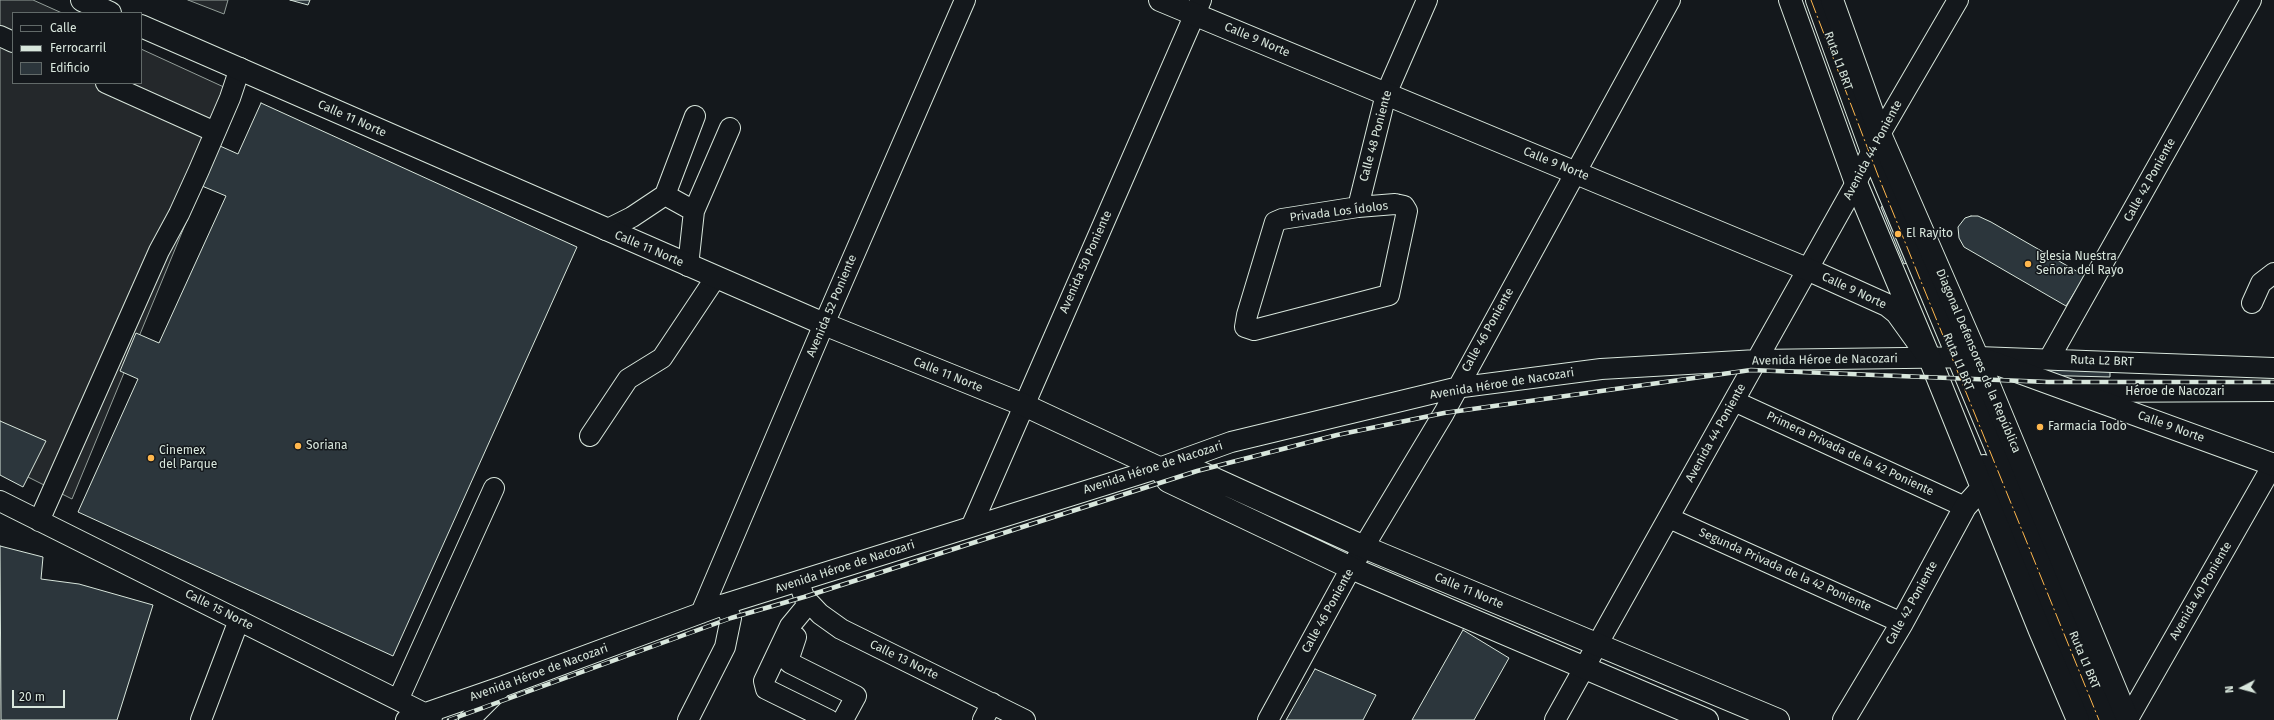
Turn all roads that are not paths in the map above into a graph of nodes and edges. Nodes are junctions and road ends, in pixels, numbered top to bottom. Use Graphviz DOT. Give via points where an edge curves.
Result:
graph roads {
  1 [pos="82,0"];
  2 [pos="965,0"];
  3 [pos="1160,0"];
  4 [pos="1427,0"];
  5 [pos="1670,0"];
  6 [pos="1790,0"];
  7 [pos="1801,0"];
  8 [pos="1816,0"];
  9 [pos="1832,0"];
  10 [pos="1958,0"];
  11 [pos="2250,0"];
  12 [pos="1198,7"];
  13 [pos="108,12"];
  14 [pos="142,26"];
  15 [pos="0,36"];
  16 [pos="12,42"];
  17 [pos="240,68"];
  18 [pos="108,84"];
  19 [pos="1386,94"];
  20 [pos="695,116"];
  21 [pos="730,128"];
  22 [pos="215,132"];
  23 [pos="1875,143"];
  24 [pos="1576,172"];
  25 [pos="1859,177"];
  26 [pos="665,195"];
  27 [pos="1358,207"];
  28 [pos="694,211"];
  29 [pos="606,230"];
  30 [pos="688,266"];
  31 [pos="1807,269"];
  32 [pos="2274,273"];
  33 [pos="716,277"];
  34 [pos="2252,303"];
  35 [pos="824,324"];
  36 [pos="1951,358"];
  37 [pos="1757,360"];
  38 [pos="2049,360"];
  39 [pos="2274,368"];
  40 [pos="1455,388"];
  41 [pos="2274,391"];
  42 [pos="2076,392"];
  43 [pos="1734,401"];
  44 [pos="1024,406"];
  45 [pos="590,436"];
  46 [pos="2274,464"];
  47 [pos="1159,468"];
  48 [pos="494,488"];
  49 [pos="1982,488"];
  50 [pos="0,501"];
  51 [pos="1966,507"];
  52 [pos="1669,518"];
  53 [pos="39,521"];
  54 [pos="972,525"];
  55 [pos="1364,548"];
  56 [pos="1351,568"];
  57 [pos="800,582"];
  58 [pos="725,604"];
  59 [pos="812,606"];
  60 [pos="702,613"];
  61 [pos="239,620"];
  62 [pos="1902,622"];
  63 [pos="1597,645"];
  64 [pos="1584,668"];
  65 [pos="501,687"];
  66 [pos="398,700"];
  67 [pos="987,712"];
  68 [pos="432,717"];
  69 [pos="201,720"];
  70 [pos="406,720"];
  71 [pos="469,720"];
  72 [pos="688,720"];
  73 [pos="829,720"];
  74 [pos="843,720"];
  75 [pos="1025,720"];
  76 [pos="1268,720"];
  77 [pos="1556,720"];
  78 [pos="1707,720"];
  79 [pos="1778,720"];
  80 [pos="1844,720"];
  81 [pos="2078,720"];
  82 [pos="2092,720"];
  83 [pos="2123,720"];
  1 -- 13 [label="main road"];
  2 -- 35 [label="street, Avenida 52 Poniente"];
  3 -- 12 [label="main road, Calle 9 Norte"];
  4 -- 19 [label="street, Calle 48 Poniente"];
  5 -- 24 [label="street, Calle 46 Poniente"];
  6 -- 25 [label="main road, Diagonal Defensores de la República"];
  7 -- 25 [label="street, Ruta L1 BRT"];
  8 -- 23 [label="street, Ruta L1 BRT"];
  9 -- 23 [label="main road, Diagonal Defensores de la República"];
  10 -- 23 [label="street, Avenida 44 Poniente"];
  11 -- 38 [label="street, Calle 42 Poniente"];
  12 -- 19 [label="main road, Calle 9 Norte"];
  12 -- 44 [label="street, Avenida 50 Poniente"];
  14 -- 17 [label="main road, Calle 11 Norte"];
  15 -- 16 [label="street"];
  17 -- 22 [label="street"];
  17 -- 29 [label="main road, Calle 11 Norte"];
  18 -- 22 [label="street"];
  19 -- 24 [label="main road, Calle 9 Norte"];
  19 -- 27 [label="street, Calle 48 Poniente"];
  20 -- 26 [label="street"];
  21 -- 28 [label="street"];
  22 -- 53 [label="street"];
  23 -- 25 [label="street, Avenida 44 Poniente"];
  23 -- 36 [label="main road, Diagonal Defensores de la República"];
  24 -- 31 [label="main road, Calle 9 Norte"];
  24 -- 40 [label="street, Calle 46 Poniente"];
  25 -- 31 [label="street, Avenida 44 Poniente"];
  25 -- 36 [label="main road, Diagonal Defensores de la República"];
  26 -- 28 [label="street"];
  26 -- 29 [label="street" via="632,217"];
  27 -- 27 [label="street, Privada Los Ídolos" via="1395,204 1404,206 1407,211 1390,295 1254,330 1245,327 1275,222"];
  28 -- 30 [label="street"];
  29 -- 30 [label="main road, Calle 11 Norte"];
  30 -- 33 [label="main road, Calle 11 Norte"];
  31 -- 36 [label="main road, Calle 9 Norte" via="1887,304"];
  31 -- 37 [label="street, Avenida 44 Poniente"];
  32 -- 34 [label="street" via="2261,283"];
  33 -- 35 [label="main road, Calle 11 Norte"];
  33 -- 45 [label="street" via="662,358 628,379"];
  35 -- 44 [label="main road, Calle 11 Norte"];
  35 -- 60 [label="street, Avenida 52 Poniente"];
  36 -- 37 [label="street, Avenida Héroe de Nacozari"];
  36 -- 38 [label="street, Ruta L2 BRT"];
  36 -- 42 [label="main road, Calle 9 Norte"];
  36 -- 49 [label="main road, Diagonal Defensores de la República"];
  36 -- 82 [label="street, Ruta L1 BRT"];
  36 -- 83 [label="main road, Diagonal Defensores de la República"];
  37 -- 40 [label="street, Avenida Héroe de Nacozari" via="1601,369"];
  37 -- 43 [label="street, Avenida 44 Poniente"];
  38 -- 39 [label="street, Ruta L2 BRT"];
  40 -- 47 [label="street, Avenida Héroe de Nacozari" via="1231,442"];
  40 -- 55 [label="street, Calle 46 Poniente" via="1444,412"];
  41 -- 42 [label="street, Héroe de Nacozari"];
  42 -- 46 [label="main road, Calle 9 Norte"];
  43 -- 51 [label="street, Primera Privada de la 42 Poniente"];
  43 -- 52 [label="street, Avenida 44 Poniente"];
  44 -- 47 [label="main road, Calle 11 Norte"];
  44 -- 54 [label="street, Avenida 50 Poniente"];
  46 -- 83 [label="street, Avenida 40 Poniente"];
  47 -- 54 [label="street, Avenida Héroe de Nacozari"];
  47 -- 55 [label="main road, Calle 11 Norte" via="1197,471"];
  47 -- 56 [label="main road, Calle 11 Norte" via="1168,481"];
  48 -- 66 [label="street"];
  49 -- 51 [label="main road, Calle 42 Poniente"];
  49 -- 81 [label="main road, Diagonal Defensores de la República"];
  50 -- 53 [label="street, Calle 15 Norte"];
  51 -- 62 [label="main road, Calle 42 Poniente"];
  52 -- 62 [label="street, Segunda Privada de la 42 Poniente"];
  52 -- 63 [label="street, Avenida 44 Poniente"];
  53 -- 61 [label="street, Calle 15 Norte"];
  54 -- 57 [label="street, Avenida Héroe de Nacozari"];
  55 -- 56 [label="street, Calle 46 Poniente"];
  55 -- 63 [label="main road, Calle 11 Norte"];
  56 -- 64 [label="main road, Calle 11 Norte"];
  56 -- 76 [label="street, Calle 46 Poniente"];
  57 -- 58 [label="street, Avenida Héroe de Nacozari"];
  57 -- 59 [label="street, Calle 13 Norte" via="804,597"];
  58 -- 60 [label="street, Avenida Héroe de Nacozari"];
  58 -- 72 [label="street" via="731,618 725,647"];
  59 -- 67 [label="street, Calle 13 Norte" via="841,629"];
  59 -- 73 [label="street" via="790,626 764,681 766,689"];
  59 -- 74 [label="street" via="798,630 788,661 856,696"];
  60 -- 65 [label="street, Avenida Héroe de Nacozari"];
  61 -- 66 [label="street, Calle 15 Norte"];
  61 -- 69 [label="street"];
  62 -- 80 [label="main road, Calle 42 Poniente"];
  63 -- 64 [label="street, Avenida 44 Poniente"];
  63 -- 79 [label="main road, Calle 11 Norte"];
  64 -- 77 [label="street, Avenida 44 Poniente"];
  64 -- 78 [label="main road, Calle 11 Norte"];
  65 -- 68 [label="street, Avenida Héroe de Nacozari"];
  65 -- 71 [label="street"];
  66 -- 68 [label="street, Calle 15 Norte"];
  67 -- 75 [label="street, Calle 13 Norte"];
  68 -- 70 [label="street, Avenida Héroe de Nacozari"];
}
